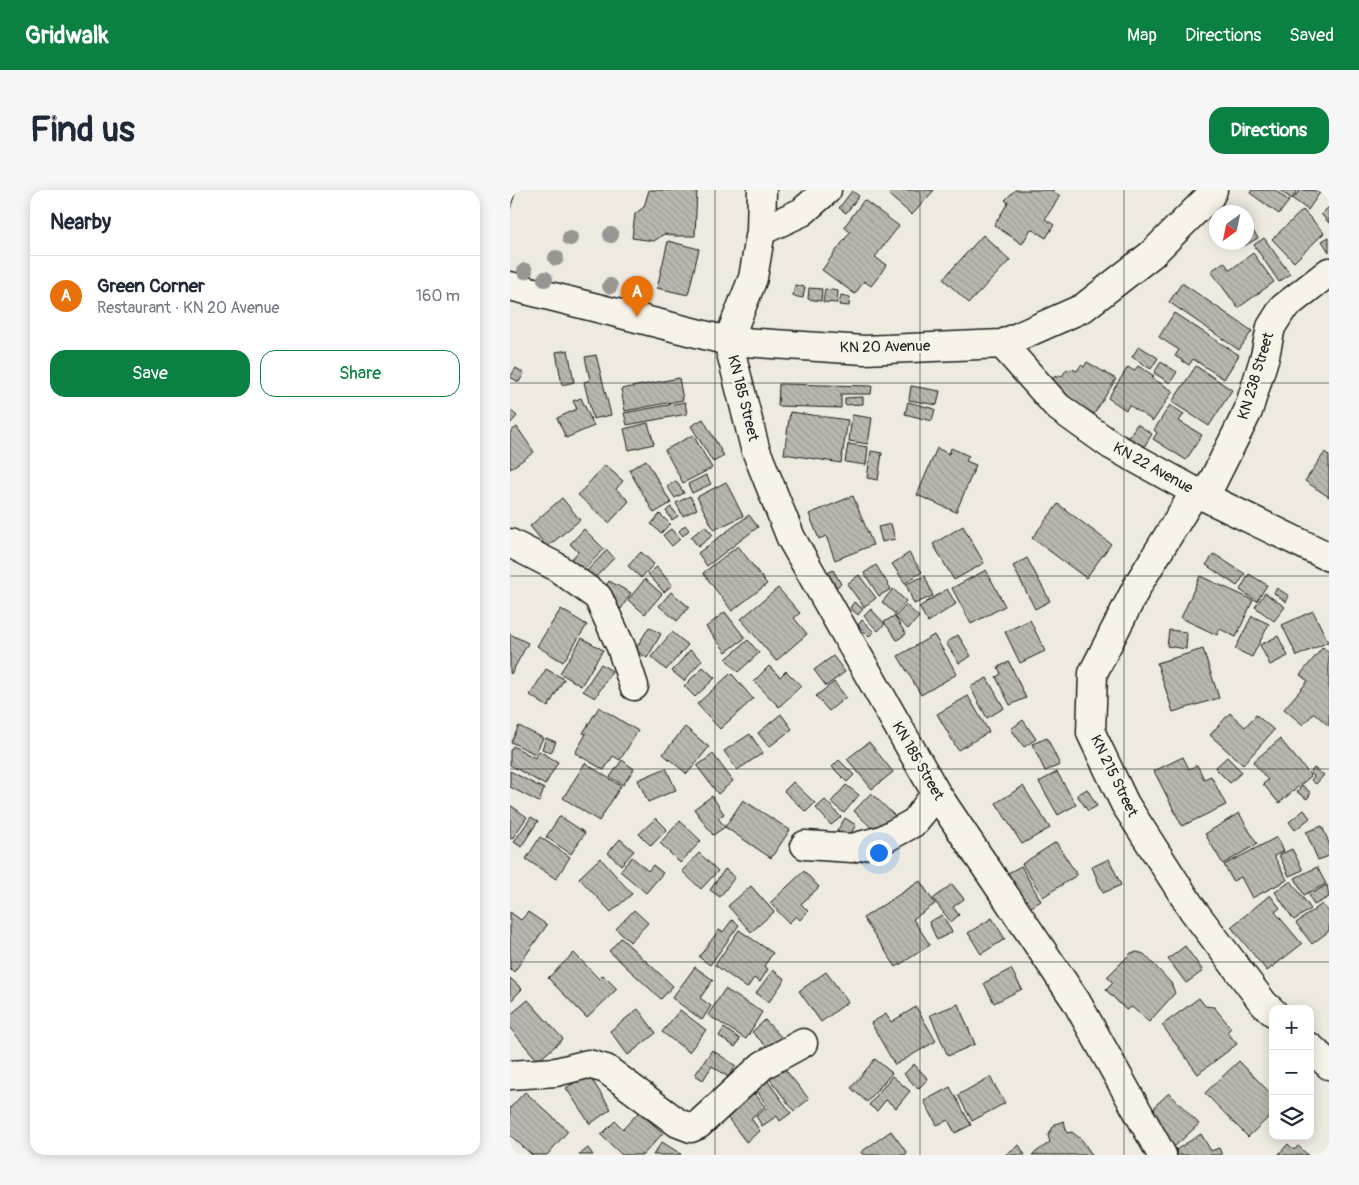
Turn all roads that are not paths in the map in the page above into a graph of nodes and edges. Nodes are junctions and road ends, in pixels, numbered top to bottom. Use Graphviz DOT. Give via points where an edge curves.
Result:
graph roads {
  1 [pos="762,190"];
  2 [pos="827,190"];
  3 [pos="1214,190"];
  4 [pos="761,231"];
  5 [pos="1329,272"];
  6 [pos="510,286"];
  7 [pos="728,341"];
  8 [pos="1002,344"];
  9 [pos="1200,495"];
  10 [pos="510,543"];
  11 [pos="1329,556"];
  12 [pos="634,686"];
  13 [pos="936,792"];
  14 [pos="805,846"];
  15 [pos="1269,1008"];
  16 [pos="803,1043"];
  17 [pos="1313,1050"];
  18 [pos="1329,1065"];
  19 [pos="510,1076"];
  20 [pos="1162,1155"];
  1 -- 4 [label="street"];
  2 -- 4 [label="street" via="802,212"];
  3 -- 8 [label="street, KN 20 Avenue" via="1152,254 1083,308"];
  4 -- 7 [label="street" via="753,278"];
  5 -- 9 [label="street, KN 238 Street" via="1283,308 1271,327 1248,411"];
  6 -- 7 [label="street, KN 20 Avenue"];
  7 -- 8 [label="street, KN 20 Avenue" via="864,350"];
  7 -- 13 [label="street, KN 185 Street" via="756,448 791,538"];
  8 -- 9 [label="street, KN 22 Avenue" via="1058,407 1111,445"];
  9 -- 11 [label="street, KN 22 Avenue"];
  9 -- 15 [label="street, KN 215 Street" via="1138,583 1093,673 1091,733 1125,804 1193,910"];
  10 -- 12 [label="street" via="555,566 598,597 621,646"];
  13 -- 14 [label="street" via="914,822 882,840 852,848"];
  13 -- 20 [label="street, KN 185 Street" via="1076,1001"];
  16 -- 19 [label="street" via="763,1065 691,1128 678,1123 606,1069 588,1064 556,1072"];
  17 -- 18 [label="street"];
}
